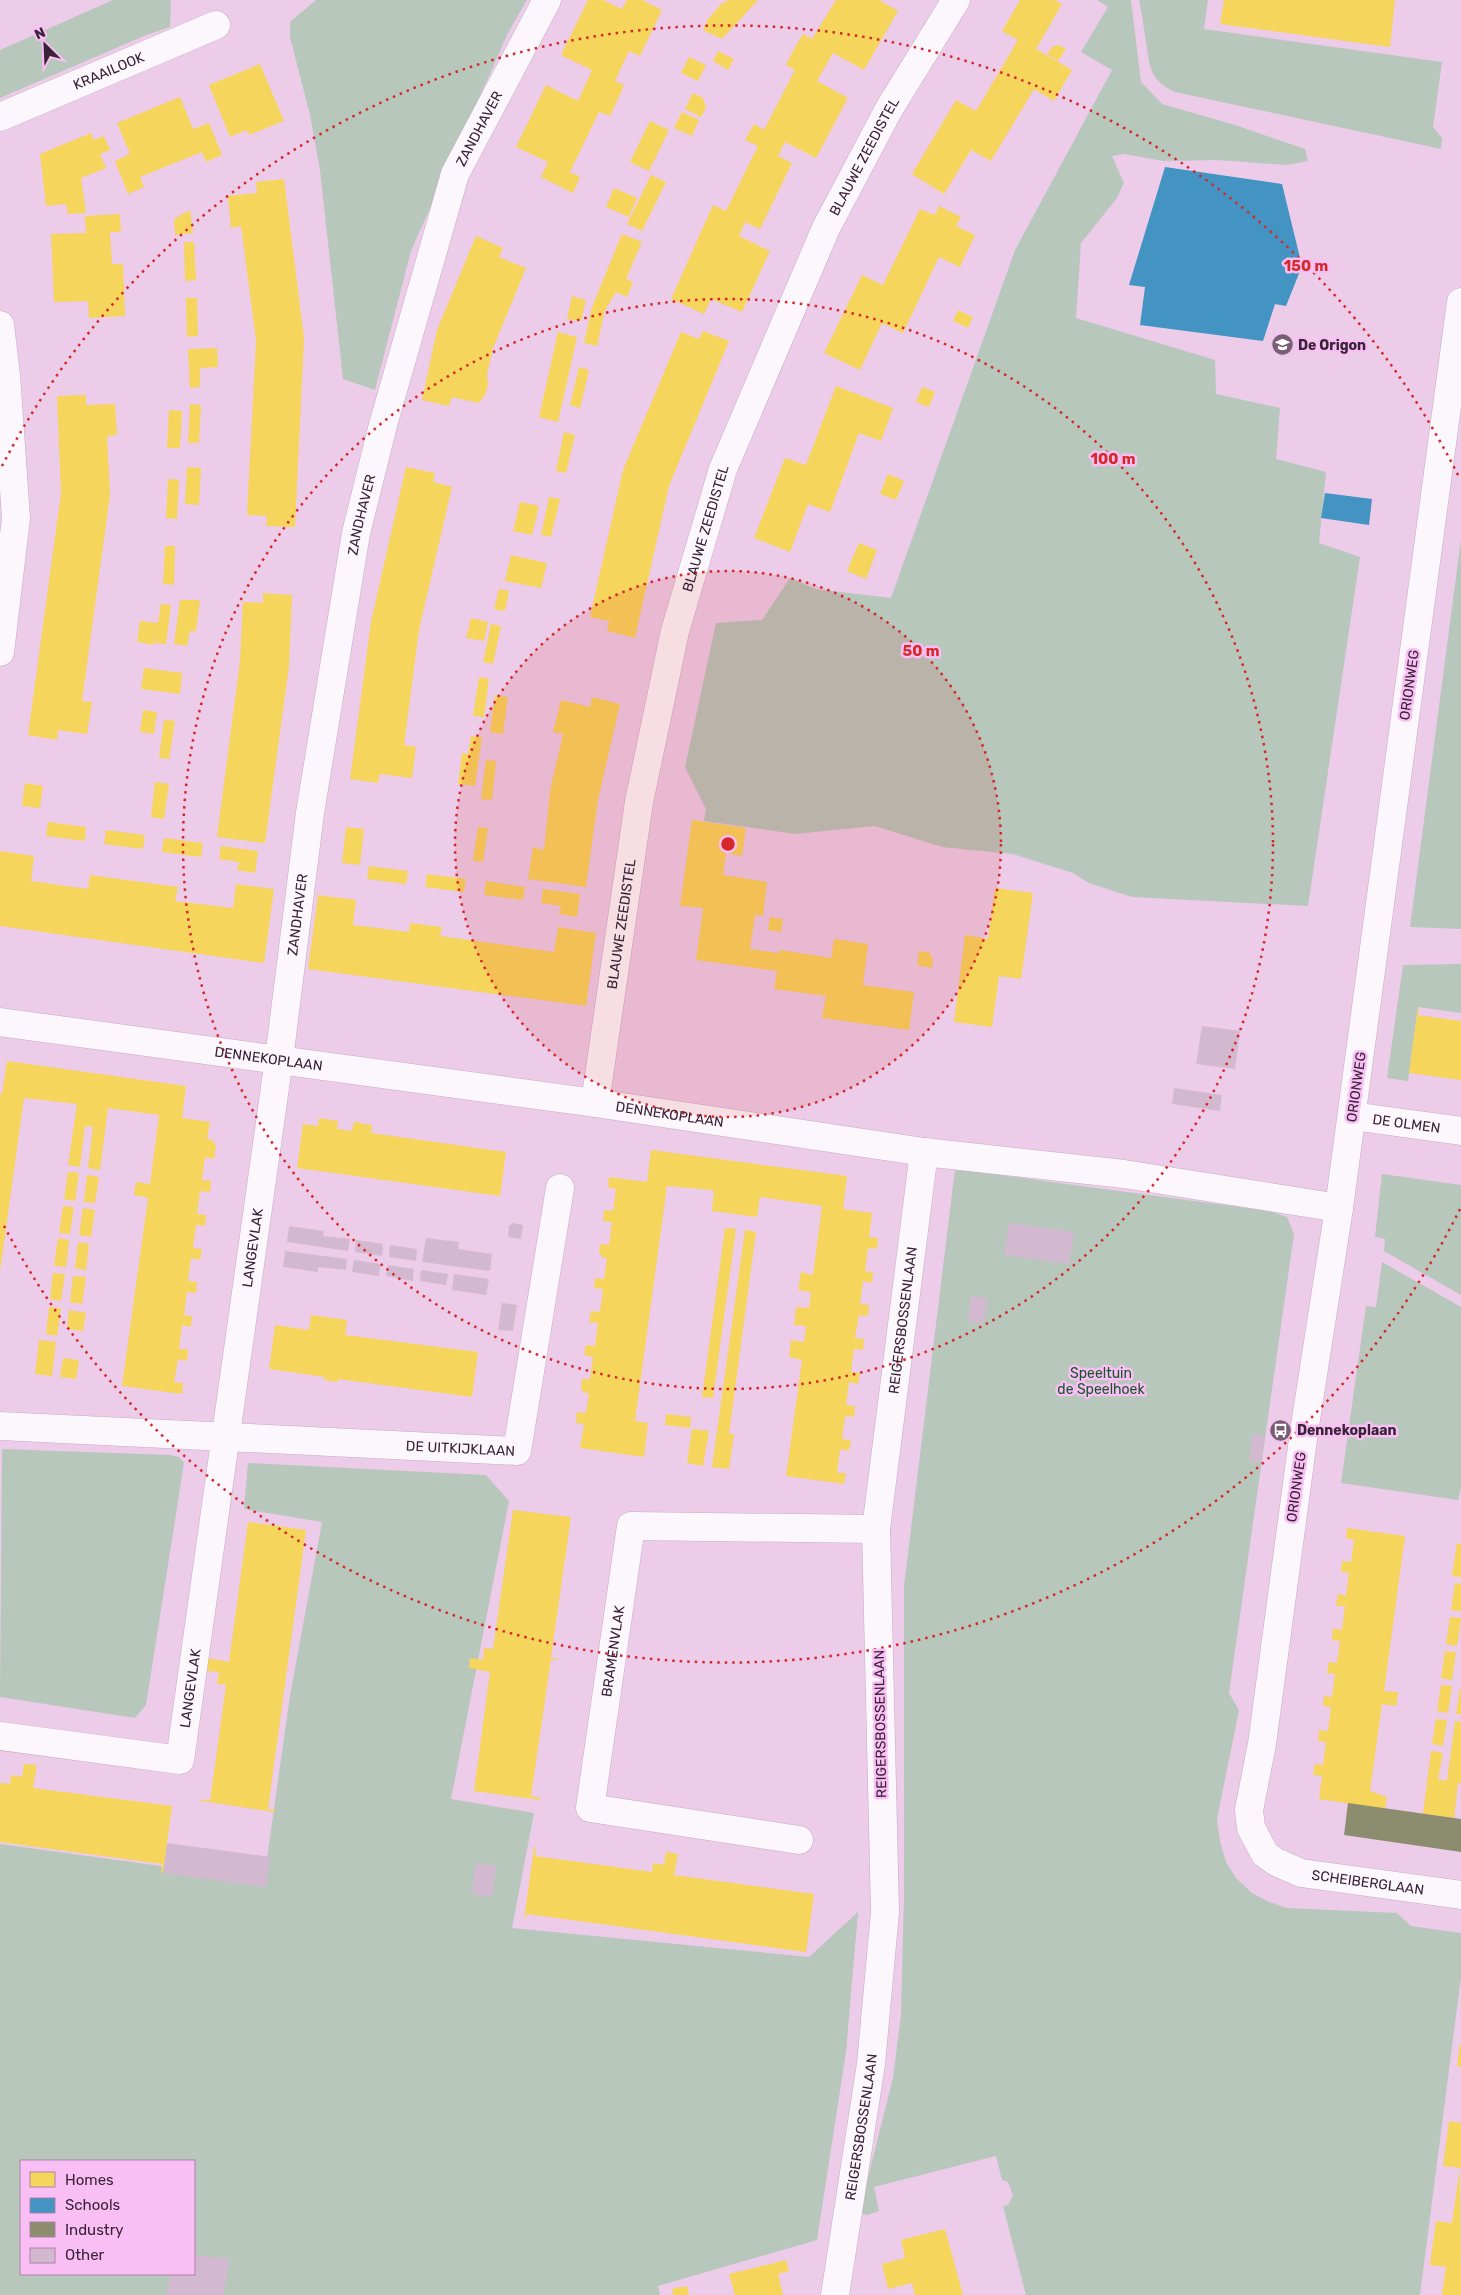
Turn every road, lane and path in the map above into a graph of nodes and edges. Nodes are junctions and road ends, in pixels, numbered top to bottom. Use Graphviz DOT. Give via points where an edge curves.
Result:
graph roads {
  1 [pos="547,0"];
  2 [pos="956,0"];
  3 [pos="216,25"];
  4 [pos="0,117"];
  5 [pos="1461,302"];
  6 [pos="0,325"];
  7 [pos="0,652"];
  8 [pos="0,1022"];
  9 [pos="279,1059"];
  10 [pos="595,1103"];
  11 [pos="1352,1116"];
  12 [pos="1461,1131"];
  13 [pos="924,1152"];
  14 [pos="560,1188"];
  15 [pos="1339,1208"];
  16 [pos="0,1426"];
  17 [pos="227,1437"];
  18 [pos="876,1529"];
  19 [pos="0,1736"];
  20 [pos="799,1840"];
  21 [pos="1276,1862"];
  22 [pos="1461,1895"];
  23 [pos="835,2295"];
  1 -- 9 [label="street, ZANDHAVER" via="455,174 383,424 349,570 310,813"];
  2 -- 10 [label="street, BLAUWE ZEEDISTEL" via="885,117 826,228 723,468 675,631 639,802"];
  3 -- 4 [label="street, KRAAILOOK"];
  5 -- 11 [label="street, ORIONWEG"];
  6 -- 7 [label="street" via="16,518"];
  8 -- 9 [label="street, DENNEKOPLAAN"];
  9 -- 10 [label="street, DENNEKOPLAAN"];
  9 -- 17 [label="street, LANGEVLAK"];
  10 -- 13 [label="street, DENNEKOPLAAN"];
  11 -- 12 [label="street, DE OLMEN"];
  11 -- 15 [label="street, ORIONWEG"];
  13 -- 15 [label="street, DENNEKOPLAAN" via="1124,1174"];
  13 -- 18 [label="street, REIGERSBOSSENLAAN"];
  14 -- 17 [label="street, DE UITKIJKLAAN" via="517,1451"];
  15 -- 21 [label="street, ORIONWEG" via="1250,1810 1251,1828 1258,1844"];
  16 -- 17 [label="street"];
  17 -- 19 [label="street, LANGEVLAK" via="180,1760"];
  18 -- 20 [label="street, BRAMENVLAK" via="631,1526 590,1808"];
  18 -- 23 [label="street, REIGERSBOSSENLAAN" via="885,1912 871,2064"];
  21 -- 22 [label="street, SCHEIBERGLAAN" via="1301,1873"];
}
